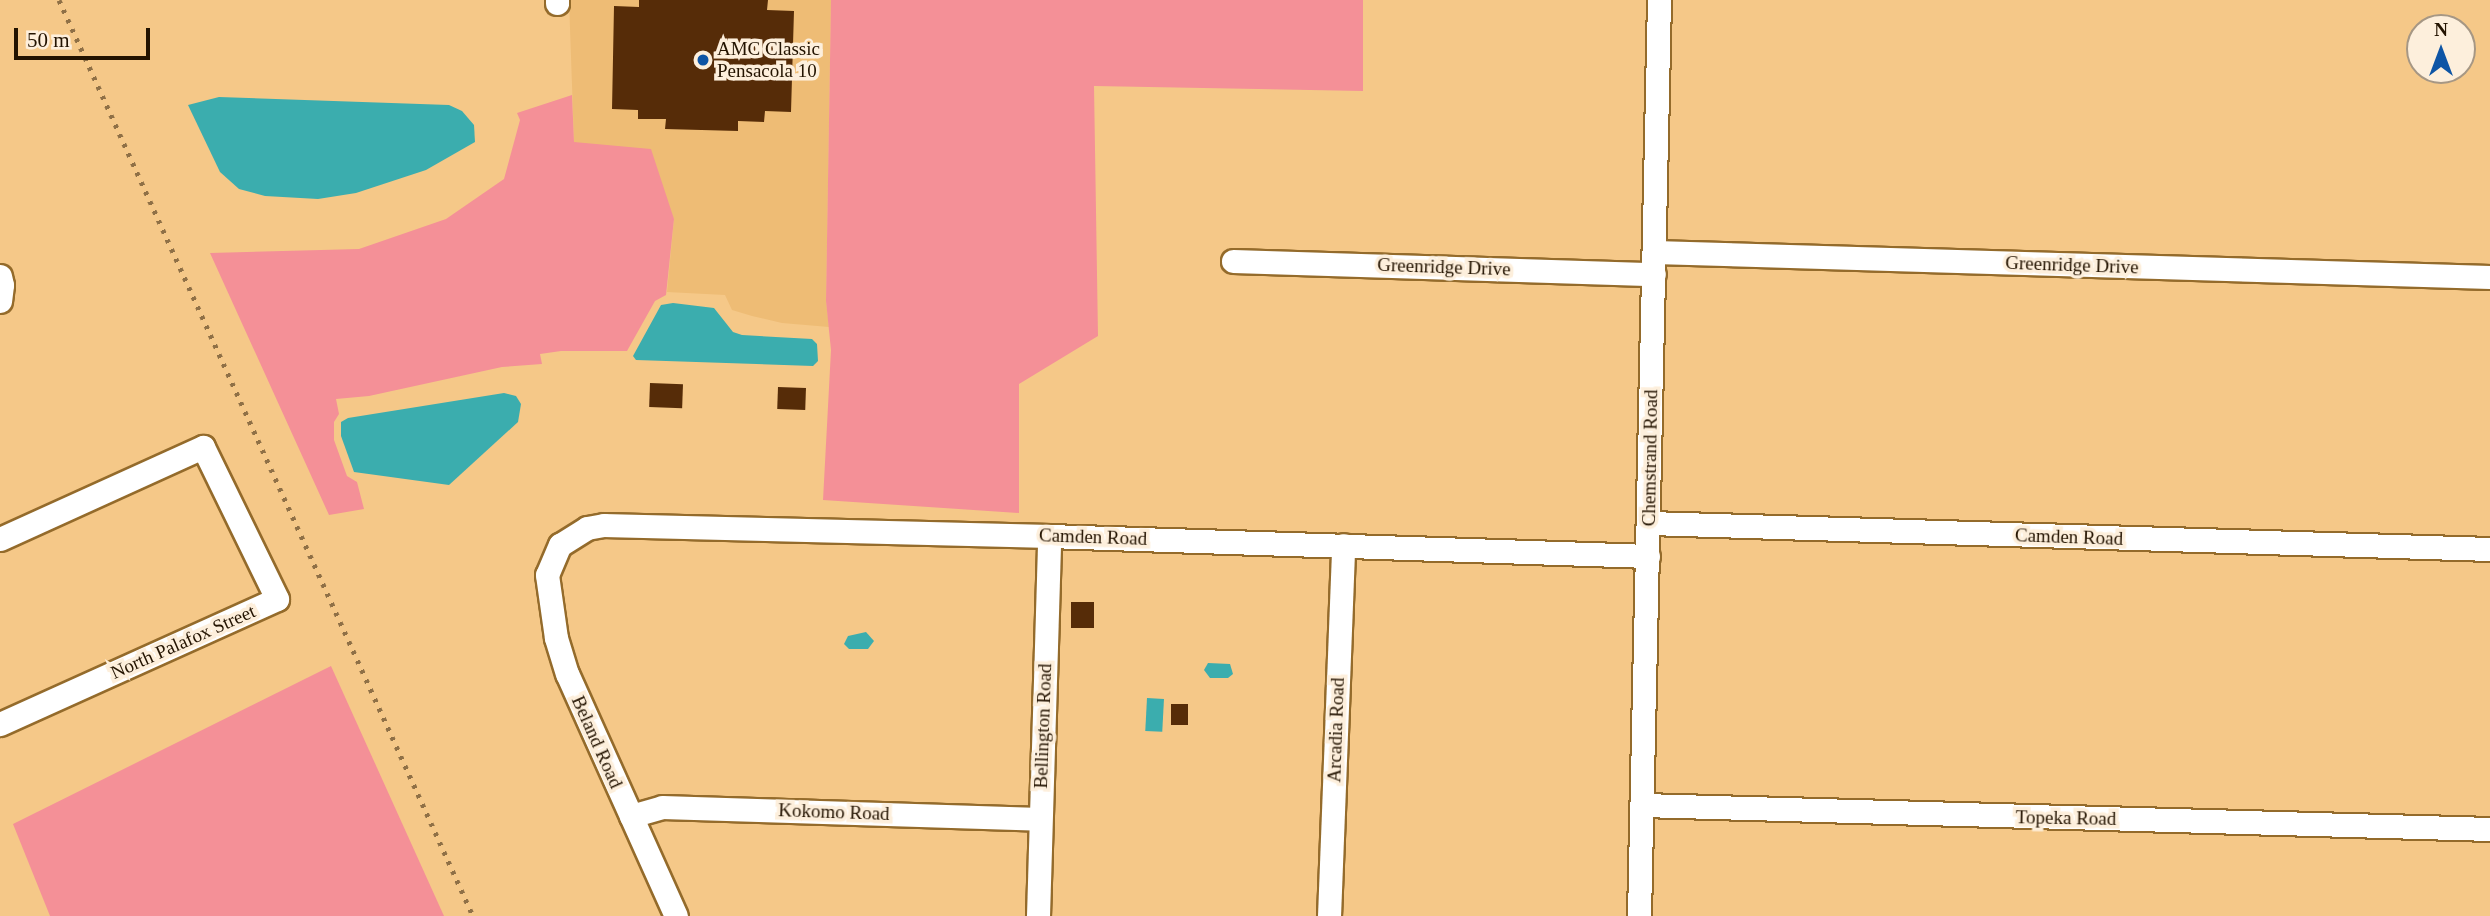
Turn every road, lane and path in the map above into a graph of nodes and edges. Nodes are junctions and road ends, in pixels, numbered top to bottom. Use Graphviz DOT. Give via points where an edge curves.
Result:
graph roads {
  1 [pos="1659,0"];
  2 [pos="1233,261"];
  3 [pos="1654,263"];
  4 [pos="0,276"];
  5 [pos="2490,277"];
  6 [pos="0,301"];
  7 [pos="1649,523"];
  8 [pos="1049,536"];
  9 [pos="0,539"];
  10 [pos="1343,545"];
  11 [pos="2490,549"];
  12 [pos="1648,556"];
  13 [pos="552,560"];
  14 [pos="0,724"];
  15 [pos="1642,805"];
  16 [pos="631,816"];
  17 [pos="1040,818"];
  18 [pos="2490,829"];
  19 [pos="676,916"];
  20 [pos="1038,916"];
  21 [pos="1329,916"];
  22 [pos="1639,916"];
  1 -- 3 [label="street, Chemstrand Road"];
  2 -- 3 [label="street, Greenridge Drive"];
  3 -- 5 [label="street, Greenridge Drive"];
  3 -- 7 [label="street, Chemstrand Road"];
  4 -- 6 [label="street"];
  7 -- 11 [label="street, Camden Road"];
  7 -- 12 [label="street, Chemstrand Road"];
  8 -- 10 [label="street, Camden Road"];
  8 -- 13 [label="street, Camden Road" via="604,525 573,534"];
  8 -- 17 [label="street, Bellington Road"];
  9 -- 14 [label="street, North Palafox Street" via="202,447 277,599"];
  10 -- 12 [label="street, Camden Road"];
  10 -- 21 [label="street, Arcadia Road"];
  12 -- 15 [label="street, Chemstrand Road"];
  13 -- 16 [label="street, Beland Road" via="547,575 556,638 567,674"];
  15 -- 18 [label="street, Topeka Road"];
  15 -- 22 [label="street, Chemstrand Road"];
  16 -- 17 [label="street, Kokomo Road" via="662,807"];
  16 -- 19 [label="street, Beland Road"];
  17 -- 20 [label="street, Bellington Road"];
}
